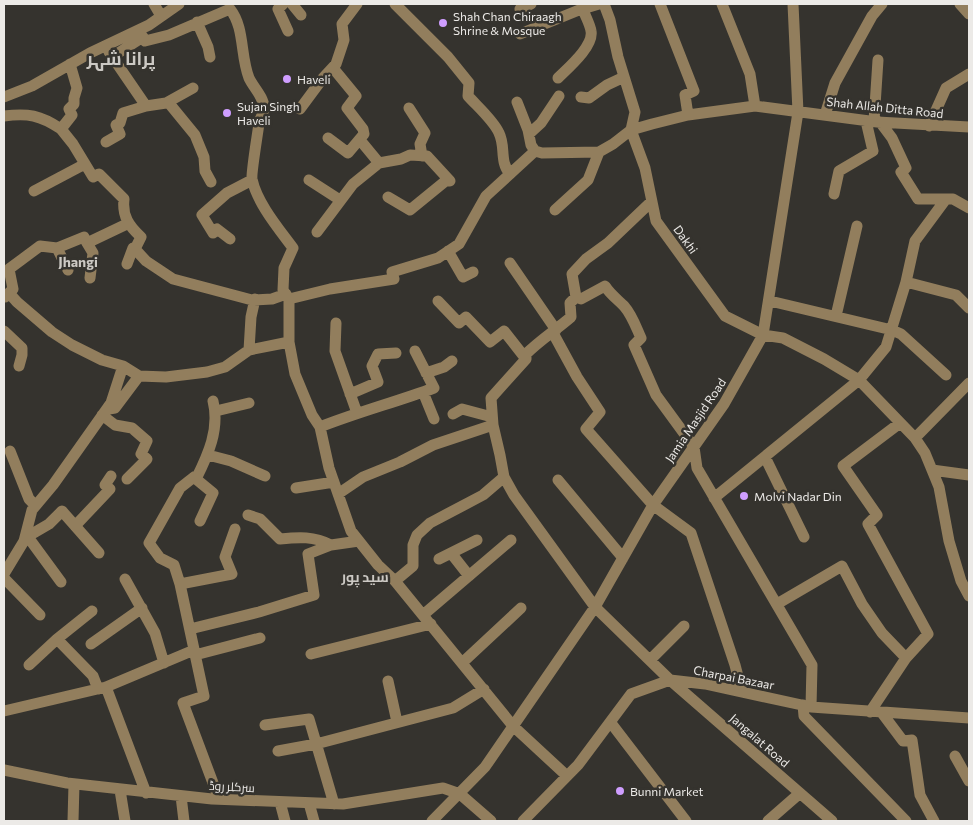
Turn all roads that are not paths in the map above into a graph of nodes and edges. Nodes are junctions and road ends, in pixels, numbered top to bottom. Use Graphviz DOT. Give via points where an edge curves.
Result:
graph roads {
  1 [pos="154,4"];
  2 [pos="179,4"];
  3 [pos="283,4"];
  4 [pos="292,4"];
  5 [pos="357,4"];
  6 [pos="395,4"];
  7 [pos="599,4"];
  8 [pos="604,4"];
  9 [pos="660,4"];
  10 [pos="722,4"];
  11 [pos="793,4"];
  12 [pos="882,4"];
  13 [pos="960,4"];
  14 [pos="583,9"];
  15 [pos="872,10"];
  16 [pos="302,14"];
  17 [pos="969,14"];
  18 [pos="161,16"];
  19 [pos="197,22"];
  20 [pos="288,30"];
  21 [pos="520,34"];
  22 [pos="105,46"];
  23 [pos="210,56"];
  24 [pos="112,57"];
  25 [pos="878,60"];
  26 [pos="70,64"];
  27 [pos="333,68"];
  28 [pos="969,74"];
  29 [pos="624,77"];
  30 [pos="558,78"];
  31 [pos="193,88"];
  32 [pos="559,96"];
  33 [pos="4,97"];
  34 [pos="581,97"];
  35 [pos="168,102"];
  36 [pos="517,102"];
  37 [pos="146,106"];
  38 [pos="755,106"];
  39 [pos="409,108"];
  40 [pos="300,109"];
  41 [pos="798,112"];
  42 [pos="688,115"];
  43 [pos="826,115"];
  44 [pos="4,116"];
  45 [pos="873,121"];
  46 [pos="930,126"];
  47 [pos="969,127"];
  48 [pos="61,129"];
  49 [pos="632,130"];
  50 [pos="529,134"];
  51 [pos="328,138"];
  52 [pos="360,140"];
  53 [pos="106,142"];
  54 [pos="535,150"];
  55 [pos="599,152"];
  56 [pos="422,156"];
  57 [pos="379,163"];
  58 [pos="85,164"];
  59 [pos="510,174"];
  60 [pos="252,180"];
  61 [pos="309,180"];
  62 [pos="212,182"];
  63 [pos="34,191"];
  64 [pos="834,194"];
  65 [pos="388,197"];
  66 [pos="946,199"];
  67 [pos="340,200"];
  68 [pos="651,202"];
  69 [pos="969,208"];
  70 [pos="555,210"];
  71 [pos="129,223"];
  72 [pos="857,226"];
  73 [pos="317,232"];
  74 [pos="230,240"];
  75 [pos="87,243"];
  76 [pos="57,248"];
  77 [pos="135,249"];
  78 [pos="448,251"];
  79 [pos="510,263"];
  80 [pos="127,264"];
  81 [pos="68,270"];
  82 [pos="473,272"];
  83 [pos="90,278"];
  84 [pos="906,282"];
  85 [pos="7,296"];
  86 [pos="287,296"];
  87 [pos="576,297"];
  88 [pos="255,299"];
  89 [pos="438,301"];
  90 [pos="770,301"];
  91 [pos="967,302"];
  92 [pos="836,316"];
  93 [pos="336,323"];
  94 [pos="892,330"];
  95 [pos="4,331"];
  96 [pos="554,332"];
  97 [pos="763,335"];
  98 [pos="289,342"];
  99 [pos="249,350"];
  100 [pos="415,351"];
  101 [pos="396,352"];
  102 [pos="526,359"];
  103 [pos="452,361"];
  104 [pos="19,366"];
  105 [pos="123,366"];
  106 [pos="426,373"];
  107 [pos="946,375"];
  108 [pos="139,376"];
  109 [pos="859,380"];
  110 [pos="969,383"];
  111 [pos="423,392"];
  112 [pos="350,394"];
  113 [pos="249,403"];
  114 [pos="104,412"];
  115 [pos="357,412"];
  116 [pos="453,414"];
  117 [pos="434,419"];
  118 [pos="492,421"];
  119 [pos="900,423"];
  120 [pos="320,427"];
  121 [pos="914,438"];
  122 [pos="694,447"];
  123 [pos="10,451"];
  124 [pos="208,455"];
  125 [pos="765,457"];
  126 [pos="932,470"];
  127 [pos="969,475"];
  128 [pos="111,476"];
  129 [pos="265,476"];
  130 [pos="504,477"];
  131 [pos="127,479"];
  132 [pos="196,479"];
  133 [pos="558,480"];
  134 [pos="334,482"];
  135 [pos="296,488"];
  136 [pos="338,494"];
  137 [pos="714,498"];
  138 [pos="34,505"];
  139 [pos="653,505"];
  140 [pos="248,515"];
  141 [pos="200,521"];
  142 [pos="75,526"];
  143 [pos="235,529"];
  144 [pos="27,537"];
  145 [pos="804,537"];
  146 [pos="477,540"];
  147 [pos="511,540"];
  148 [pos="359,541"];
  149 [pos="331,545"];
  150 [pos="99,553"];
  151 [pos="451,553"];
  152 [pos="623,558"];
  153 [pos="8,559"];
  154 [pos="439,559"];
  155 [pos="4,574"];
  156 [pos="469,576"];
  157 [pos="4,578"];
  158 [pos="125,579"];
  159 [pos="395,581"];
  160 [pos="61,582"];
  161 [pos="180,584"];
  162 [pos="969,596"];
  163 [pos="777,604"];
  164 [pos="596,607"];
  165 [pos="142,608"];
  166 [pos="521,608"];
  167 [pos="92,611"];
  168 [pos="423,614"];
  169 [pos="40,615"];
  170 [pos="431,624"];
  171 [pos="684,626"];
  172 [pos="190,629"];
  173 [pos="260,638"];
  174 [pos="57,639"];
  175 [pos="91,644"];
  176 [pos="195,652"];
  177 [pos="311,654"];
  178 [pos="906,658"];
  179 [pos="650,660"];
  180 [pos="164,663"];
  181 [pos="462,663"];
  182 [pos="29,664"];
  183 [pos="670,680"];
  184 [pos="388,681"];
  185 [pos="102,688"];
  186 [pos="484,689"];
  187 [pos="742,692"];
  188 [pos="807,706"];
  189 [pos="4,711"];
  190 [pos="876,712"];
  191 [pos="969,718"];
  192 [pos="397,722"];
  193 [pos="265,725"];
  194 [pos="609,725"];
  195 [pos="513,726"];
  196 [pos="316,744"];
  197 [pos="278,750"];
  198 [pos="955,756"];
  199 [pos="4,770"];
  200 [pos="567,776"];
  201 [pos="969,781"];
  202 [pos="74,784"];
  203 [pos="120,790"];
  204 [pos="146,793"];
  205 [pos="800,793"];
  206 [pos="460,794"];
  207 [pos="181,796"];
  208 [pos="219,800"];
  209 [pos="280,802"];
  210 [pos="309,803"];
  211 [pos="334,804"];
  212 [pos="73,821"];
  213 [pos="126,821"];
  214 [pos="184,821"];
  215 [pos="285,821"];
  216 [pos="314,821"];
  217 [pos="432,821"];
  218 [pos="491,821"];
  219 [pos="523,821"];
  220 [pos="680,821"];
  221 [pos="686,821"];
  222 [pos="768,821"];
  223 [pos="832,821"];
  224 [pos="906,821"];
  225 [pos="934,821"];
  1 -- 18 [label="street"];
  2 -- 18 [label="street"];
  3 -- 20 [label="street" via="278,9"];
  4 -- 16 [label="street"];
  5 -- 27 [label="street" via="342,24 344,40"];
  6 -- 59 [label="street" via="469,83 468,96 498,131 504,167"];
  7 -- 14 [label="street"];
  8 -- 29 [label="street, Dakhi"];
  9 -- 42 [label="street" via="694,91 685,95"];
  10 -- 38 [label="street" via="750,74"];
  11 -- 41 [label="street, Jamia Masjid Road"];
  12 -- 15 [label="street"];
  13 -- 17 [label="street"];
  14 -- 21 [label="street"];
  14 -- 30 [label="street" via="592,32 590,38 586,49"];
  15 -- 43 [label="street" via="835,83"];
  18 -- 22 [label="street" via="149,26"];
  19 -- 23 [label="street"];
  19 -- 24 [label="street" via="145,42 143,37"];
  19 -- 60 [label="street" via="230,9 236,16 248,74 264,108"];
  22 -- 24 [label="street"];
  22 -- 26 [label="street"];
  24 -- 37 [label="street"];
  25 -- 45 [label="street"];
  26 -- 33 [label="street" via="32,86"];
  26 -- 48 [label="street" via="77,88 70,109 72,115"];
  27 -- 40 [label="street"];
  27 -- 52 [label="street" via="356,96 347,108 363,129"];
  28 -- 46 [label="street" via="946,88"];
  29 -- 34 [label="street" via="589,98"];
  29 -- 49 [label="street, Dakhi" via="635,112"];
  31 -- 35 [label="street"];
  32 -- 50 [label="street" via="541,123"];
  35 -- 37 [label="street"];
  35 -- 62 [label="street" via="194,135 204,157 205,171"];
  36 -- 50 [label="street"];
  37 -- 53 [label="street" via="123,113 116,125 120,134"];
  38 -- 41 [label="street"];
  38 -- 42 [label="street"];
  39 -- 56 [label="street" via="425,133 420,144"];
  41 -- 43 [label="street, Shah Allah Ditta Road"];
  41 -- 90 [label="street, Jamia Masjid Road"];
  42 -- 49 [label="street"];
  43 -- 45 [label="street, Shah Allah Ditta Road"];
  44 -- 48 [label="street" via="25,114 46,119"];
  45 -- 46 [label="street, Shah Allah Ditta Road"];
  45 -- 64 [label="street" via="873,151 839,170"];
  45 -- 66 [label="street" via="892,138 906,168 901,172 918,199"];
  46 -- 47 [label="street, Shah Allah Ditta Road"];
  48 -- 58 [label="street"];
  49 -- 55 [label="street"];
  49 -- 68 [label="street, Dakhi" via="645,168"];
  50 -- 54 [label="street"];
  51 -- 52 [label="street" via="348,153"];
  52 -- 57 [label="street"];
  54 -- 55 [label="street" via="542,153"];
  54 -- 59 [label="street"];
  55 -- 70 [label="street" via="588,180"];
  56 -- 57 [label="street" via="410,155"];
  56 -- 65 [label="street" via="426,156 449,180 410,210"];
  57 -- 67 [label="street" via="353,184"];
  58 -- 63 [label="street"];
  58 -- 71 [label="street" via="93,177 99,174 124,199 123,207"];
  59 -- 78 [label="street" via="486,196 459,244"];
  60 -- 74 [label="street" via="227,193 202,215 213,233 218,229"];
  60 -- 86 [label="street" via="269,218 293,248 284,268 283,290"];
  61 -- 67 [label="street"];
  66 -- 69 [label="street" via="953,199"];
  66 -- 84 [label="street" via="915,241"];
  67 -- 73 [label="street"];
  68 -- 87 [label="street" via="572,274"];
  68 -- 97 [label="street, Dakhi" via="656,221 725,316"];
  71 -- 75 [label="street"];
  71 -- 77 [label="street" via="141,237"];
  72 -- 92 [label="street"];
  75 -- 76 [label="street" via="84,237"];
  75 -- 83 [label="street" via="93,252"];
  76 -- 81 [label="street"];
  76 -- 85 [label="street" via="40,246 8,269 13,289"];
  77 -- 80 [label="street"];
  77 -- 88 [label="street" via="173,279"];
  78 -- 82 [label="street" via="463,277"];
  78 -- 86 [label="street" via="438,258 392,272 394,279"];
  79 -- 96 [label="street"];
  84 -- 91 [label="street" via="956,295"];
  84 -- 94 [label="street"];
  85 -- 105 [label="street" via="72,345"];
  86 -- 88 [label="street"];
  86 -- 98 [label="street"];
  87 -- 96 [label="street" via="570,303 571,317"];
  87 -- 122 [label="street" via="581,299 604,286 625,307 641,338 634,345 656,395"];
  88 -- 99 [label="street"];
  89 -- 102 [label="street" via="459,323 466,317 490,342 504,331"];
  90 -- 92 [label="street"];
  90 -- 97 [label="street, Jamia Masjid Road"];
  92 -- 94 [label="street"];
  93 -- 112 [label="street" via="335,351"];
  94 -- 107 [label="street" via="901,334"];
  94 -- 109 [label="street" via="886,347"];
  95 -- 104 [label="street" via="22,348"];
  96 -- 102 [label="street" via="536,344 526,354"];
  96 -- 139 [label="street" via="600,412 586,428"];
  97 -- 109 [label="street, Dakhi" via="783,338"];
  97 -- 122 [label="street, Jamia Masjid Road" via="724,404"];
  98 -- 99 [label="street"];
  98 -- 120 [label="street" via="295,374"];
  99 -- 108 [label="street" via="225,367 207,372 166,377"];
  100 -- 106 [label="street"];
  101 -- 112 [label="street" via="378,354 372,366 378,382"];
  102 -- 118 [label="street" via="491,398"];
  103 -- 106 [label="street"];
  105 -- 108 [label="street"];
  105 -- 114 [label="street" via="111,403"];
  106 -- 111 [label="street" via="434,388"];
  108 -- 114 [label="street" via="114,408"];
  109 -- 119 [label="street, Dakhi"];
  109 -- 125 [label="street"];
  110 -- 121 [label="street"];
  111 -- 115 [label="street"];
  111 -- 117 [label="street"];
  112 -- 115 [label="street"];
  113 -- 124 [label="street" via="214,406 215,429"];
  114 -- 131 [label="street" via="115,425 132,428 147,441 141,454 147,460"];
  114 -- 138 [label="street" via="53,485"];
  115 -- 120 [label="street"];
  116 -- 118 [label="street" via="462,409"];
  118 -- 130 [label="street"];
  118 -- 136 [label="street" via="363,477"];
  119 -- 121 [label="street, Dakhi"];
  119 -- 178 [label="street" via="843,466 877,515 868,524 928,634"];
  120 -- 134 [label="street"];
  121 -- 126 [label="street, Dakhi"];
  122 -- 137 [label="street" via="697,468"];
  122 -- 139 [label="street, Jamia Masjid Road"];
  123 -- 138 [label="street"];
  124 -- 129 [label="street"];
  124 -- 132 [label="street"];
  125 -- 137 [label="street"];
  125 -- 145 [label="street"];
  126 -- 127 [label="street"];
  126 -- 162 [label="street, Dakhi" via="939,487 949,541"];
  128 -- 142 [label="street" via="105,485 110,489"];
  130 -- 159 [label="street" via="483,495 430,523 417,535 413,545 413,566"];
  130 -- 164 [label="street, Jangalat Road"];
  132 -- 141 [label="street" via="213,493"];
  132 -- 161 [label="street" via="194,477 180,488 149,543 160,558 174,565"];
  133 -- 152 [label="street"];
  134 -- 135 [label="street"];
  134 -- 136 [label="street"];
  136 -- 148 [label="street" via="351,531"];
  137 -- 163 [label="street"];
  138 -- 144 [label="street"];
  139 -- 152 [label="street, Jamia Masjid Road"];
  139 -- 187 [label="street" via="691,533"];
  140 -- 149 [label="street" via="260,519 280,539 320,539"];
  142 -- 144 [label="street" via="62,511 49,524"];
  142 -- 150 [label="street"];
  143 -- 161 [label="street" via="225,557 232,574"];
  144 -- 153 [label="street"];
  144 -- 160 [label="street"];
  146 -- 151 [label="street"];
  147 -- 156 [label="street"];
  148 -- 149 [label="street"];
  148 -- 159 [label="street"];
  149 -- 172 [label="street" via="308,554 314,595"];
  151 -- 154 [label="street"];
  151 -- 156 [label="street"];
  152 -- 164 [label="street, Jamia Masjid Road"];
  153 -- 155 [label="street"];
  156 -- 168 [label="street"];
  157 -- 169 [label="street"];
  158 -- 165 [label="street"];
  159 -- 168 [label="street"];
  161 -- 172 [label="street"];
  163 -- 178 [label="street" via="842,566 882,633"];
  163 -- 188 [label="street" via="812,665"];
  164 -- 179 [label="street, Jangalat Road"];
  164 -- 195 [label="street, Jamia Masjid Road"];
  165 -- 175 [label="street"];
  165 -- 180 [label="street" via="155,633"];
  166 -- 181 [label="street"];
  167 -- 174 [label="street"];
  168 -- 170 [label="street"];
  170 -- 177 [label="street"];
  170 -- 181 [label="street"];
  171 -- 179 [label="street"];
  172 -- 176 [label="street"];
  173 -- 176 [label="street"];
  174 -- 182 [label="street"];
  174 -- 185 [label="street"];
  176 -- 180 [label="street"];
  176 -- 208 [label="street" via="204,696 183,703"];
  178 -- 190 [label="street"];
  179 -- 183 [label="street, Jangalat Road"];
  180 -- 185 [label="street"];
  181 -- 186 [label="street"];
  183 -- 187 [label="street, Charpai Bazaar"];
  183 -- 194 [label="street, Charpai Bazaar" via="631,694"];
  183 -- 205 [label="street, Jangalat Road"];
  184 -- 192 [label="street"];
  185 -- 189 [label="street"];
  185 -- 204 [label="street"];
  186 -- 192 [label="street" via="453,708"];
  186 -- 195 [label="street"];
  187 -- 188 [label="street, Charpai Bazaar"];
  188 -- 190 [label="street, Charpai Bazaar"];
  188 -- 224 [label="street" via="804,716"];
  190 -- 191 [label="street, Charpai Bazaar"];
  190 -- 225 [label="street" via="903,741 912,740 920,795"];
  192 -- 196 [label="street"];
  193 -- 196 [label="street" via="309,719"];
  194 -- 200 [label="street, Charpai Bazaar"];
  194 -- 220 [label="street"];
  194 -- 221 [label="street"];
  195 -- 200 [label="street"];
  195 -- 206 [label="street, Jamia Masjid Road" via="485,767"];
  196 -- 197 [label="street"];
  196 -- 211 [label="street"];
  198 -- 201 [label="street"];
  199 -- 202 [label="street, سرکلر روڈ"];
  200 -- 219 [label="street, Charpai Bazaar"];
  202 -- 203 [label="street, سرکلر روڈ"];
  202 -- 212 [label="street"];
  203 -- 204 [label="street, سرکلر روڈ"];
  203 -- 213 [label="street"];
  204 -- 207 [label="street, سرکلر روڈ"];
  205 -- 222 [label="street"];
  205 -- 223 [label="street, Jangalat Road"];
  206 -- 211 [label="street, سرکلر روڈ" via="443,788"];
  206 -- 217 [label="street, Jamia Masjid Road"];
  206 -- 218 [label="street"];
  207 -- 208 [label="street, سرکلر روڈ"];
  207 -- 214 [label="street"];
  208 -- 209 [label="street, سرکلر روڈ"];
  209 -- 210 [label="street, سرکلر روڈ"];
  209 -- 215 [label="street"];
  210 -- 211 [label="street, سرکلر روڈ"];
  210 -- 216 [label="street"];
}
